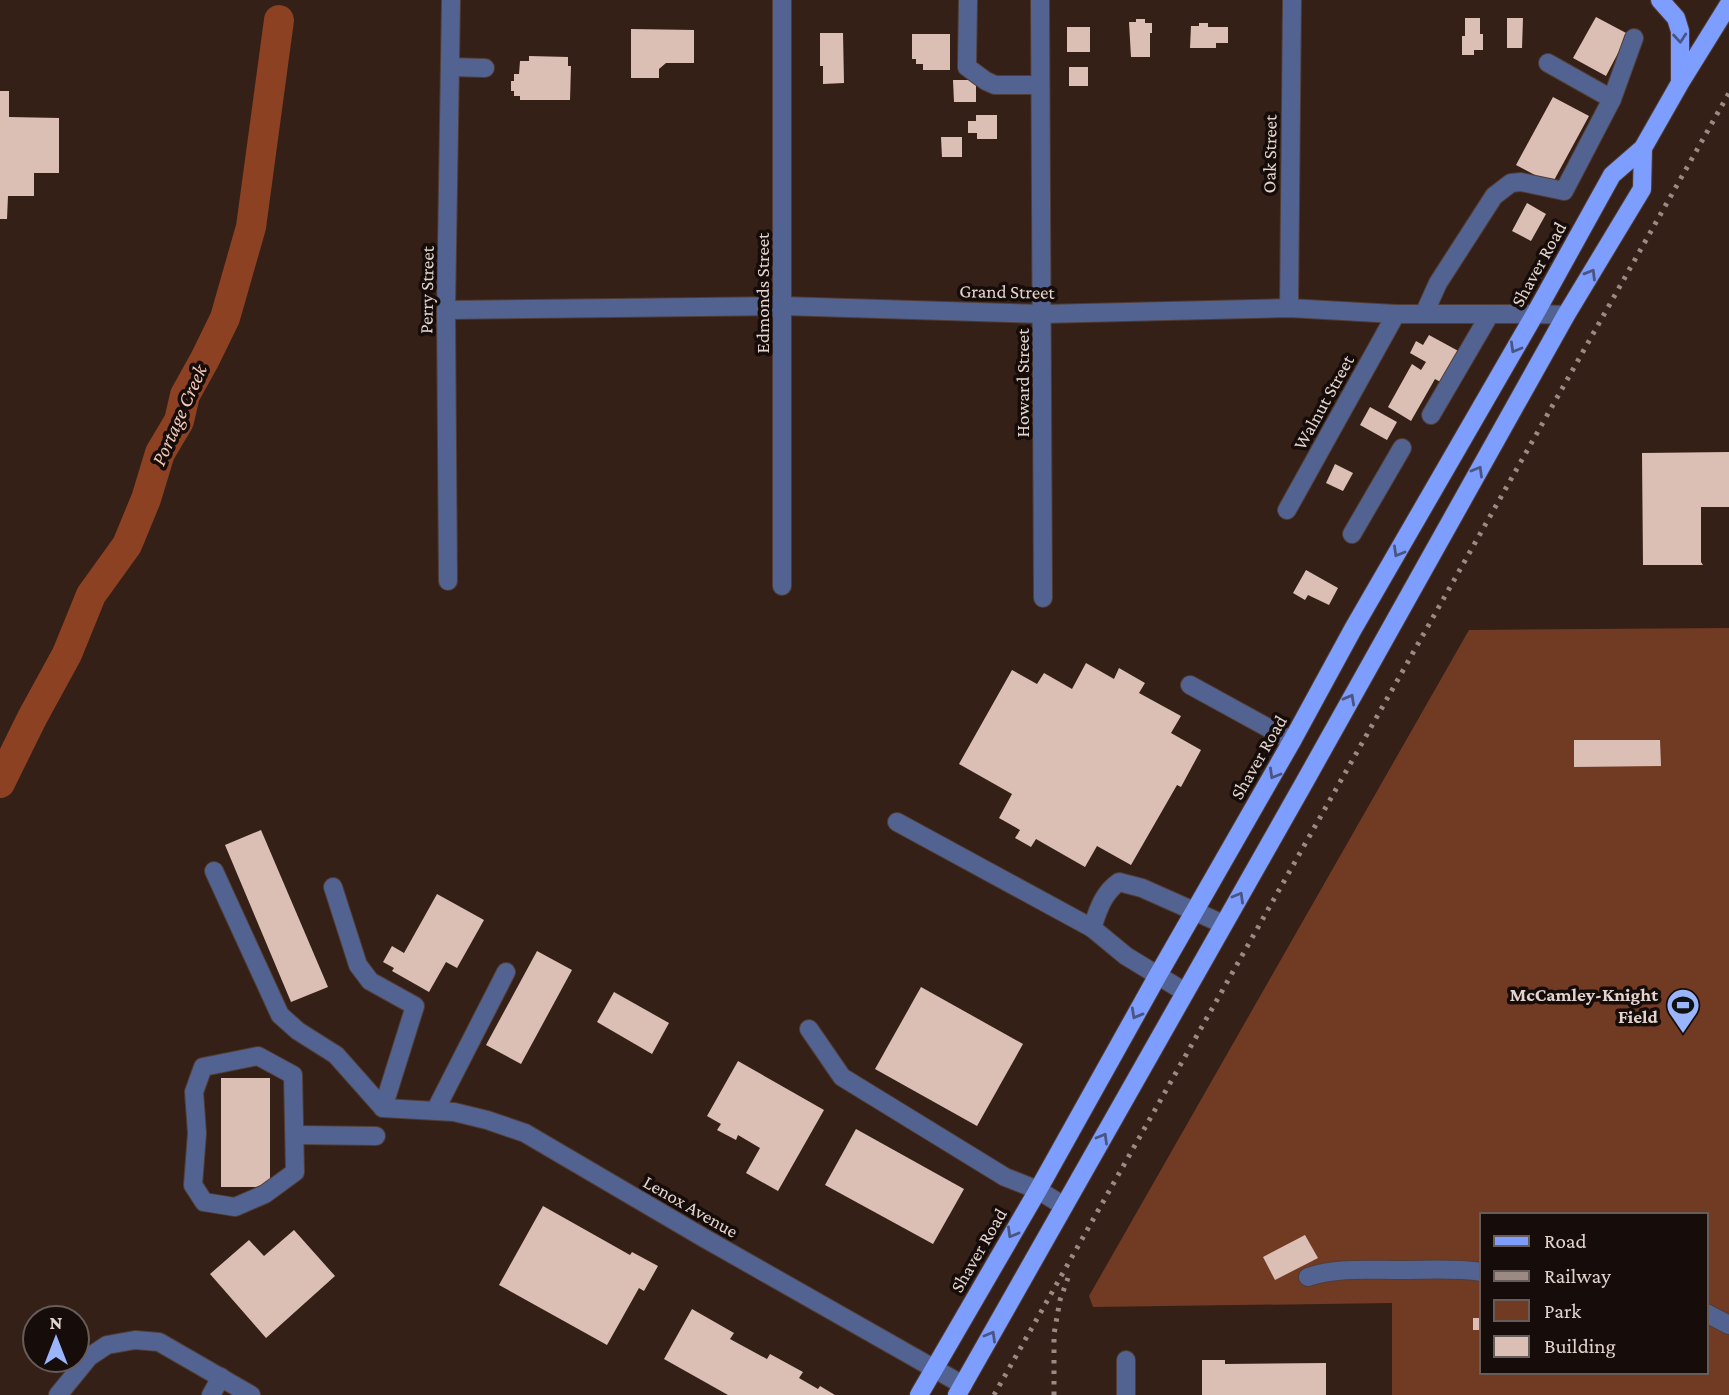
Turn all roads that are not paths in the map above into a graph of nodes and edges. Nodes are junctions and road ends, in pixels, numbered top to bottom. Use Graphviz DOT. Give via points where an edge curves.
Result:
graph roads {
  1 [pos="451,0"];
  2 [pos="782,0"];
  3 [pos="968,0"];
  4 [pos="1040,0"];
  5 [pos="1292,0"];
  6 [pos="1660,0"];
  7 [pos="1729,4"];
  8 [pos="1634,38"];
  9 [pos="1548,63"];
  10 [pos="450,67"];
  11 [pos="485,68"];
  12 [pos="1680,83"];
  13 [pos="1040,85"];
  14 [pos="1612,99"];
  15 [pos="1643,148"];
  16 [pos="783,306"];
  17 [pos="1289,308"];
  18 [pos="446,310"];
  19 [pos="1043,314"];
  20 [pos="1396,314"];
  21 [pos="1424,314"];
  22 [pos="1490,314"];
  23 [pos="1535,314"];
  24 [pos="1566,315"];
  25 [pos="1431,415"];
  26 [pos="1402,448"];
  27 [pos="1287,510"];
  28 [pos="1352,534"];
  29 [pos="448,581"];
  30 [pos="782,586"];
  31 [pos="1043,598"];
  32 [pos="1190,685"];
  33 [pos="1292,741"];
  34 [pos="897,822"];
  35 [pos="214,871"];
  36 [pos="333,887"];
  37 [pos="1194,911"];
  38 [pos="1223,925"];
  39 [pos="1092,928"];
  40 [pos="506,972"];
  41 [pos="1158,975"];
  42 [pos="1185,992"];
  43 [pos="809,1029"];
  44 [pos="383,1108"];
  45 [pos="436,1109"];
  46 [pos="295,1135"];
  47 [pos="376,1136"];
  48 [pos="1038,1189"];
  49 [pos="1064,1206"];
  50 [pos="1480,1272"];
  51 [pos="1308,1277"];
  52 [pos="1708,1313"];
  53 [pos="1729,1325"];
  54 [pos="1126,1360"];
  55 [pos="934,1369"];
  56 [pos="221,1377"];
  57 [pos="960,1390"];
  58 [pos="58,1395"];
  59 [pos="211,1395"];
  60 [pos="251,1395"];
  61 [pos="919,1395"];
  62 [pos="1126,1395"];
  1 -- 10 [label="street, Perry Street"];
  2 -- 16 [label="street, Edmonds Street"];
  3 -- 13 [label="street" via="967,67 995,85"];
  4 -- 13 [label="street, Howard Street"];
  5 -- 17 [label="street, Oak Street"];
  6 -- 12 [label="main road, one-way" via="1676,18 1680,31"];
  7 -- 12 [label="main road, Shaver Road"];
  8 -- 14 [label="street"];
  9 -- 14 [label="street"];
  10 -- 11 [label="street"];
  10 -- 18 [label="street, Perry Street"];
  12 -- 15 [label="main road, Shaver Road"];
  13 -- 19 [label="street, Howard Street"];
  14 -- 21 [label="street" via="1564,191 1521,182 1511,183 1494,197 1438,283"];
  15 -- 23 [label="main road, Shaver Road" via="1612,175"];
  24 -- 15 [label="main road, Shaver Road, one-way" via="1642,189"];
  16 -- 18 [label="street, Grand Street"];
  16 -- 19 [label="street, Grand Street"];
  16 -- 30 [label="street, Edmonds Street"];
  17 -- 19 [label="street, Grand Street"];
  17 -- 20 [label="street, Grand Street"];
  18 -- 29 [label="street, Perry Street"];
  19 -- 31 [label="street, Howard Street"];
  20 -- 21 [label="street, Grand Street"];
  20 -- 27 [label="street, Walnut Street"];
  21 -- 22 [label="street, Grand Street"];
  22 -- 23 [label="street, Grand Street"];
  22 -- 25 [label="street"];
  23 -- 24 [label="street, Grand Street"];
  23 -- 33 [label="main road, Shaver Road, one-way"];
  38 -- 24 [label="main road, Shaver Road, one-way"];
  26 -- 28 [label="street"];
  32 -- 33 [label="street"];
  33 -- 37 [label="main road, Shaver Road, one-way"];
  34 -- 39 [label="street"];
  35 -- 44 [label="street" via="280,1015 336,1055"];
  36 -- 44 [label="street" via="358,965 370,981 415,1006"];
  37 -- 38 [label="street"];
  37 -- 39 [label="street" via="1119,882 1110,888"];
  37 -- 41 [label="main road, Shaver Road"];
  38 -- 42 [label="main road, Shaver Road"];
  39 -- 41 [label="street"];
  40 -- 45 [label="street"];
  41 -- 42 [label="street"];
  41 -- 48 [label="main road, Shaver Road, one-way"];
  49 -- 42 [label="main road, Shaver Road, one-way"];
  43 -- 48 [label="street" via="842,1077 1005,1177"];
  44 -- 45 [label="street, Lenox Avenue"];
  45 -- 55 [label="street, Lenox Avenue" via="525,1133"];
  46 -- 46 [label="street" via="293,1075 258,1056 203,1067 194,1092 193,1185 204,1202 235,1207 265,1194 295,1172"];
  46 -- 47 [label="street"];
  48 -- 49 [label="street"];
  48 -- 55 [label="main road, Shaver Road, one-way"];
  57 -- 49 [label="main road, Shaver Road, one-way"];
  50 -- 51 [label="street" via="1367,1270"];
  52 -- 53 [label="street"];
  54 -- 62 [label="street"];
  55 -- 57 [label="street, Lenox Avenue"];
  55 -- 61 [label="main road, Shaver Road"];
  56 -- 58 [label="street" via="159,1342 135,1340 107,1345 89,1357"];
  56 -- 59 [label="street"];
  56 -- 60 [label="street"];
}
